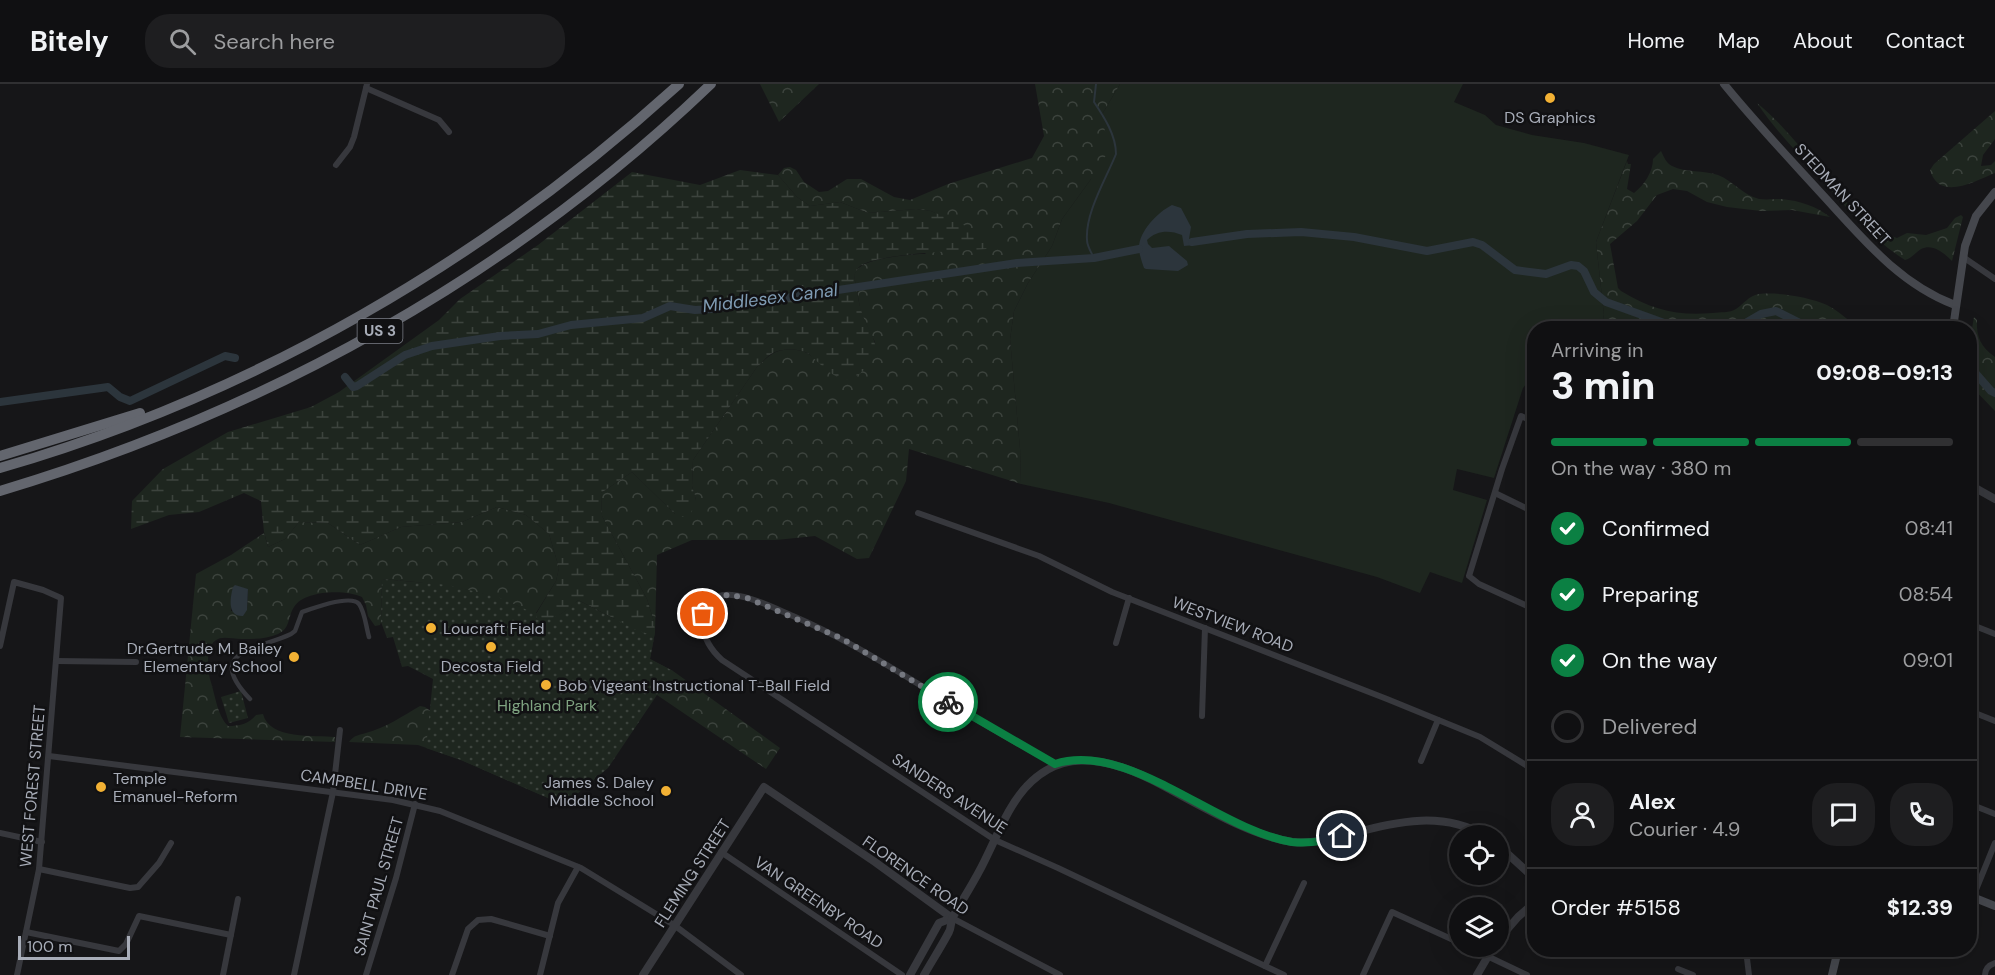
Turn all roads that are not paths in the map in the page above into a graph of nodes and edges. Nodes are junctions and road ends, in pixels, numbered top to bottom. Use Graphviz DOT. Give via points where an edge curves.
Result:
graph roads {
  1 [pos="679,84"];
  2 [pos="711,84"];
  3 [pos="1724,84"];
  4 [pos="367,86"];
  5 [pos="449,132"];
  6 [pos="336,165"];
  7 [pos="1994,195"];
  8 [pos="1963,257"];
  9 [pos="1995,279"];
  10 [pos="1955,305"];
  11 [pos="1954,321"];
  12 [pos="206,393"];
  13 [pos="1527,419"];
  14 [pos="0,456"];
  15 [pos="0,468"];
  16 [pos="1977,489"];
  17 [pos="0,492"];
  18 [pos="1495,494"];
  19 [pos="1995,499"];
  20 [pos="1527,509"];
  21 [pos="918,513"];
  22 [pos="1129,598"];
  23 [pos="1527,606"];
  24 [pos="1977,627"];
  25 [pos="1205,628"];
  26 [pos="1995,634"];
  27 [pos="369,637"];
  28 [pos="1116,644"];
  29 [pos="0,646"];
  30 [pos="56,661"];
  31 [pos="136,662"];
  32 [pos="250,699"];
  33 [pos="1977,714"];
  34 [pos="1202,716"];
  35 [pos="1438,720"];
  36 [pos="1995,721"];
  37 [pos="340,730"];
  38 [pos="49,756"];
  39 [pos="1421,761"];
  40 [pos="1055,764"];
  41 [pos="1527,766"];
  42 [pos="764,787"];
  43 [pos="333,792"];
  44 [pos="415,804"];
  45 [pos="1977,807"];
  46 [pos="1995,814"];
  47 [pos="1459,825"];
  48 [pos="0,833"];
  49 [pos="995,840"];
  50 [pos="42,842"];
  51 [pos="171,843"];
  52 [pos="1995,843"];
  53 [pos="721,852"];
  54 [pos="1509,855"];
  55 [pos="578,867"];
  56 [pos="39,869"];
  57 [pos="1527,872"];
  58 [pos="1304,883"];
  59 [pos="1977,883"];
  60 [pos="1977,898"];
  61 [pos="238,899"];
  62 [pos="1995,906"];
  63 [pos="1527,909"];
  64 [pos="952,918"];
  65 [pos="674,925"];
  66 [pos="1509,926"];
  67 [pos="26,932"];
  68 [pos="231,934"];
  69 [pos="550,936"];
  70 [pos="1449,938"];
  71 [pos="1488,957"];
  72 [pos="1747,957"];
  73 [pos="1836,957"];
  74 [pos="1995,963"];
  75 [pos="1265,966"];
  76 [pos="1678,969"];
  77 [pos="17,975"];
  78 [pos="223,975"];
  79 [pos="294,975"];
  80 [pos="366,975"];
  81 [pos="452,975"];
  82 [pos="540,975"];
  83 [pos="643,975"];
  84 [pos="741,975"];
  85 [pos="902,975"];
  86 [pos="910,975"];
  87 [pos="924,975"];
  88 [pos="1060,975"];
  89 [pos="1284,975"];
  90 [pos="1363,975"];
  91 [pos="1477,975"];
  92 [pos="1527,975"];
  93 [pos="1693,975"];
  94 [pos="1749,975"];
  95 [pos="1832,975"];
  96 [pos="1985,975"];
  1 -- 12 [label="highway, US 3" via="577,171 468,250 345,324"];
  2 -- 17 [label="highway, US 3" via="556,215 467,277 374,334 204,419 119,453"];
  3 -- 10 [label="main road, STEDMAN STREET" via="1881,257 1921,289"];
  4 -- 5 [label="street" via="439,120"];
  4 -- 6 [label="street" via="354,137"];
  7 -- 8 [label="main road" via="1976,216"];
  8 -- 9 [label="street"];
  8 -- 10 [label="main road"];
  10 -- 11 [label="main road"];
  12 -- 14 [label="highway"];
  12 -- 15 [label="highway, US 3" via="105,434"];
  13 -- 18 [label="street" via="1521,416"];
  16 -- 19 [label="street"];
  18 -- 20 [label="street"];
  18 -- 23 [label="street" via="1469,576"];
  21 -- 22 [label="street, WESTVIEW ROAD" via="1039,556"];
  22 -- 25 [label="street, WESTVIEW ROAD"];
  22 -- 28 [label="street"];
  24 -- 26 [label="street"];
  25 -- 34 [label="street"];
  25 -- 35 [label="street, WESTVIEW ROAD"];
  27 -- 32 [label="street" via="360,606 353,600 303,612 291,634 243,652 234,660 232,672"];
  29 -- 30 [label="street, WEST FOREST STREET" via="14,582 61,598"];
  30 -- 31 [label="street"];
  30 -- 38 [label="street, WEST FOREST STREET"];
  33 -- 36 [label="street"];
  35 -- 39 [label="street"];
  35 -- 41 [label="street, WESTVIEW ROAD" via="1480,737"];
  37 -- 43 [label="street"];
  38 -- 43 [label="street, CAMPBELL DRIVE"];
  38 -- 50 [label="street, WEST FOREST STREET"];
  40 -- 47 [label="street" via="1089,759 1119,765 1234,822 1294,842 1322,841 1414,820"];
  40 -- 49 [label="street" via="1023,791"];
  40 -- 49 [label="street, SANDERS AVENUE" via="841,638 756,602 732,595 711,599 703,614 705,636 714,653"];
  42 -- 53 [label="street, FLEMING STREET"];
  42 -- 64 [label="street, FLORENCE ROAD"];
  43 -- 44 [label="street, CAMPBELL DRIVE"];
  43 -- 79 [label="street"];
  44 -- 55 [label="street, CAMPBELL DRIVE"];
  44 -- 80 [label="street, SAINT PAUL STREET"];
  45 -- 46 [label="street"];
  48 -- 50 [label="street"];
  49 -- 64 [label="street"];
  49 -- 75 [label="street, SANDERS AVENUE"];
  50 -- 56 [label="street, WEST FOREST STREET"];
  51 -- 56 [label="street" via="138,887"];
  52 -- 59 [label="street"];
  53 -- 65 [label="street, FLEMING STREET"];
  53 -- 85 [label="street, VAN GREENBY ROAD"];
  54 -- 57 [label="street"];
  55 -- 65 [label="street, CAMPBELL DRIVE"];
  55 -- 69 [label="street" via="558,903"];
  56 -- 67 [label="street, WEST FOREST STREET"];
  58 -- 75 [label="street"];
  60 -- 62 [label="main road"];
  61 -- 68 [label="street"];
  63 -- 66 [label="street"];
  64 -- 86 [label="street" via="939,923"];
  64 -- 87 [label="street" via="951,929"];
  64 -- 88 [label="street, FLORENCE ROAD"];
  65 -- 83 [label="street, FLEMING STREET"];
  65 -- 84 [label="street, CAMPBELL DRIVE"];
  67 -- 68 [label="street" via="119,951 139,916"];
  67 -- 77 [label="street, WEST FOREST STREET"];
  68 -- 78 [label="street"];
  69 -- 81 [label="street" via="491,919 478,920 468,929"];
  69 -- 82 [label="street"];
  70 -- 90 [label="street" via="1392,912"];
  71 -- 91 [label="street"];
  71 -- 92 [label="street"];
  72 -- 94 [label="street"];
  73 -- 95 [label="main road"];
  74 -- 96 [label="street"];
  75 -- 89 [label="street, SANDERS AVENUE"];
  76 -- 93 [label="street"];
}
